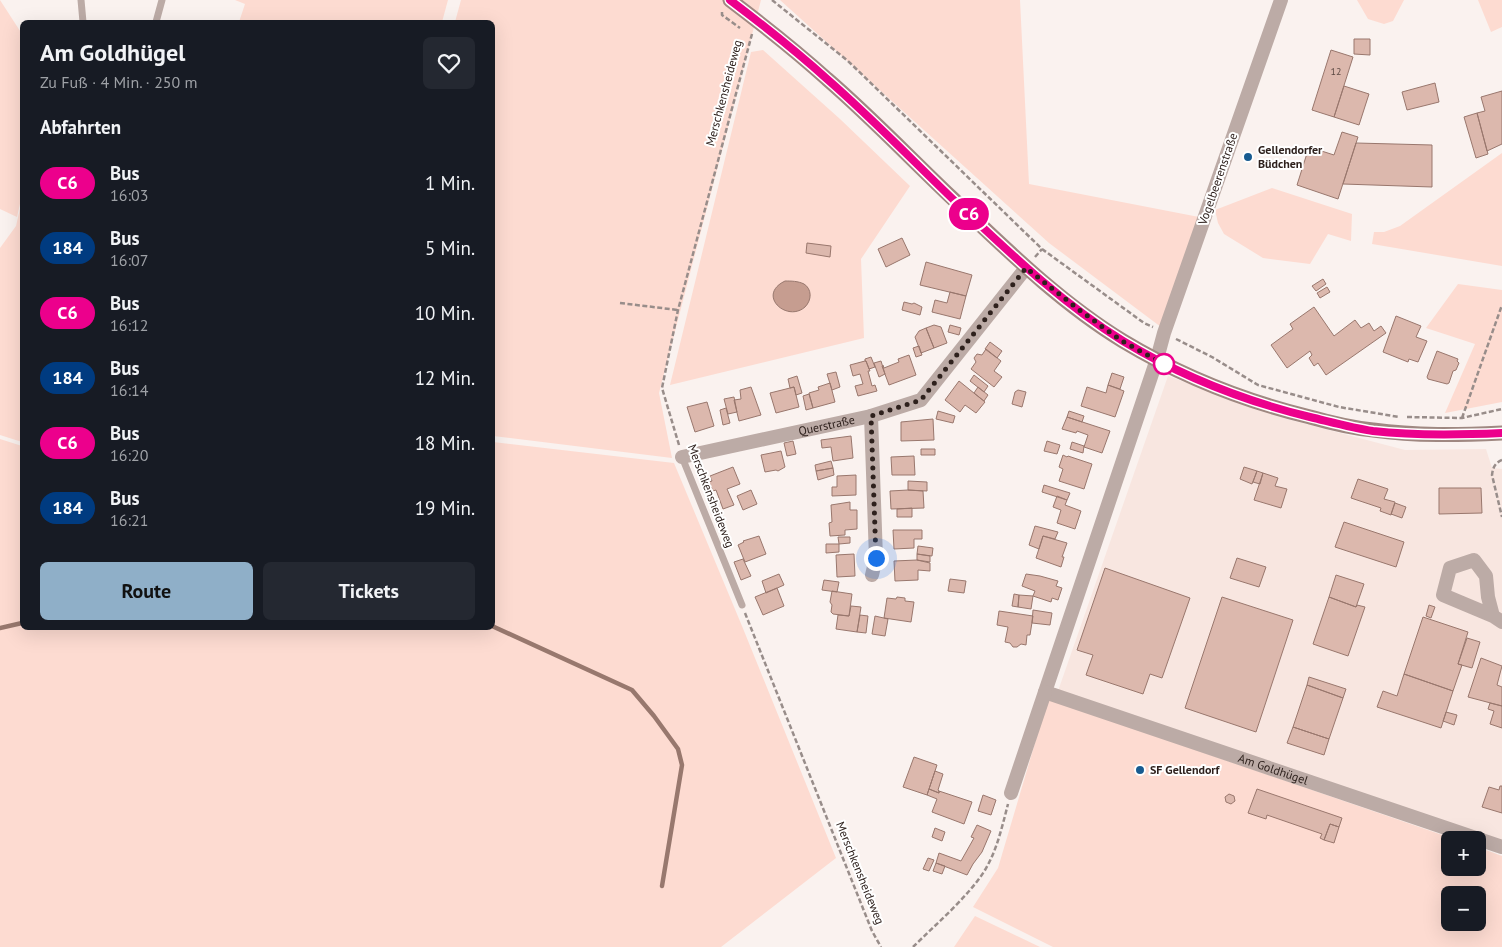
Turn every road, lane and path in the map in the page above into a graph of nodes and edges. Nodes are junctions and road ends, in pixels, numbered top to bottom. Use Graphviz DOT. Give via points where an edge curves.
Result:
graph roads {
  1 [pos="81,0"];
  2 [pos="162,0"];
  3 [pos="730,0"];
  4 [pos="772,0"];
  5 [pos="1282,0"];
  6 [pos="83,20"];
  7 [pos="157,20"];
  8 [pos="751,36"];
  9 [pos="1026,268"];
  10 [pos="620,303"];
  11 [pos="1502,305"];
  12 [pos="678,310"];
  13 [pos="1164,333"];
  14 [pos="1157,359"];
  15 [pos="1502,409"];
  16 [pos="871,416"];
  17 [pos="1462,418"];
  18 [pos="1502,433"];
  19 [pos="682,457"];
  20 [pos="1502,460"];
  21 [pos="1502,517"];
  22 [pos="872,575"];
  23 [pos="742,605"];
  24 [pos="1045,692"];
  25 [pos="1011,793"];
  26 [pos="1502,847"];
  27 [pos="881,947"];
  28 [pos="912,947"];
  1 -- 6 [label="lane"];
  2 -- 7 [label="lane"];
  3 -- 9 [label="main road" via="828,80"];
  4 -- 13 [label="path" via="848,60 1042,249 1144,323"];
  5 -- 13 [label="street, Vogelbeerenstraße"];
  8 -- 12 [label="path, Merschkensheideweg"];
  9 -- 14 [label="main road" via="1114,335"];
  9 -- 16 [label="street, Querstraße" via="921,400"];
  10 -- 12 [label="path"];
  11 -- 17 [label="path"];
  12 -- 19 [label="path, Merschkensheideweg" via="662,388"];
  13 -- 14 [label="street, Vogelbeerenstraße"];
  13 -- 17 [label="path" via="1258,385 1285,393 1338,407 1402,417"];
  14 -- 18 [label="main road" via="1226,392 1278,410 1329,422 1405,433"];
  14 -- 24 [label="street"];
  15 -- 17 [label="path"];
  16 -- 19 [label="street, Querstraße"];
  16 -- 22 [label="street" via="876,558"];
  19 -- 23 [label="lane, Merschkensheideweg"];
  20 -- 21 [label="path" via="1495,464 1492,475"];
  23 -- 27 [label="path, Merschkensheideweg"];
  24 -- 25 [label="street"];
  24 -- 26 [label="street, Am Goldhügel"];
  25 -- 28 [label="path" via="995,849 984,871"];
}
